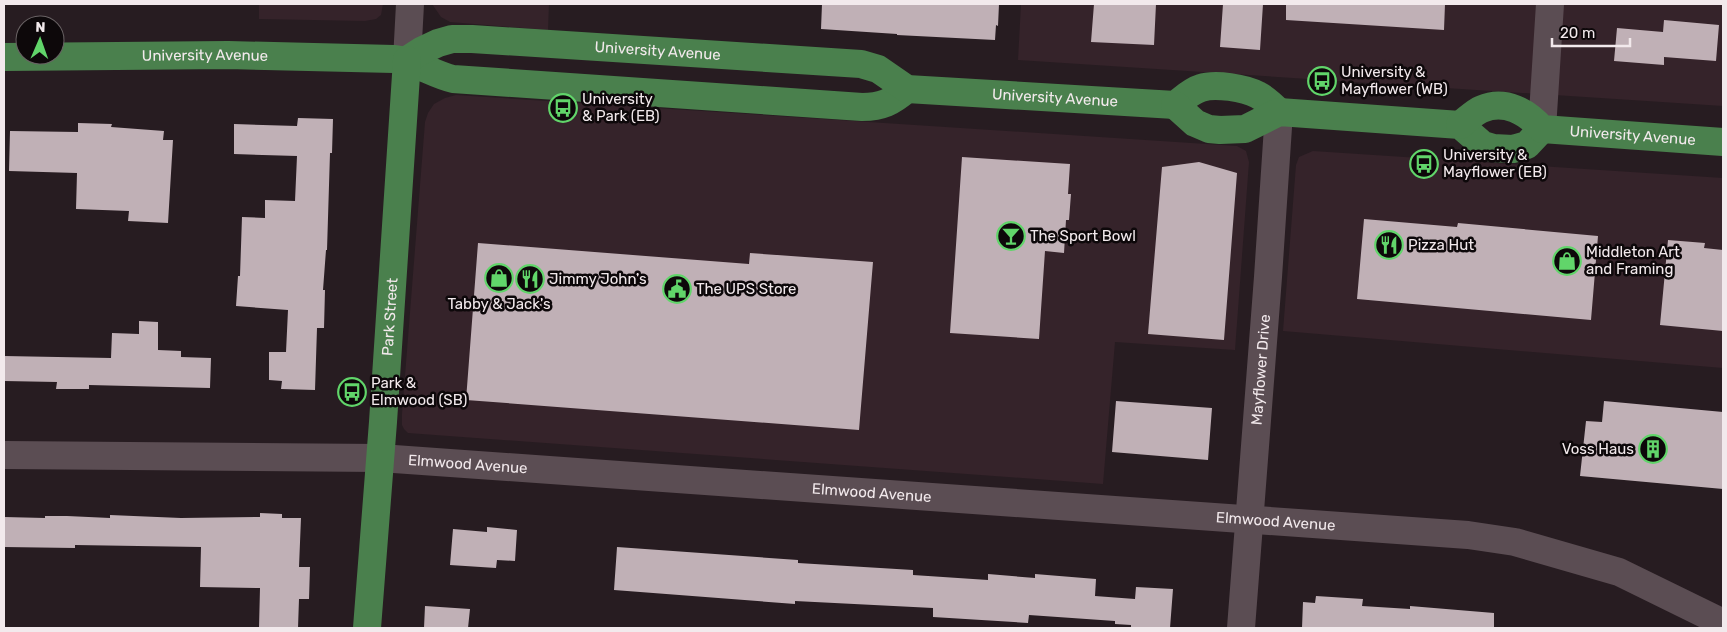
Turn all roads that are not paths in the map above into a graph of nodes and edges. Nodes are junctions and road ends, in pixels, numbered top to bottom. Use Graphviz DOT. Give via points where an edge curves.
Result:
graph roads {
  1 [pos="410,4"];
  2 [pos="1550,4"];
  3 [pos="4,57"];
  4 [pos="406,60"];
  5 [pos="907,89"];
  6 [pos="1175,105"];
  7 [pos="1279,112"];
  8 [pos="1460,126"];
  9 [pos="1542,129"];
  10 [pos="1723,142"];
  11 [pos="4,455"];
  12 [pos="380,458"];
  13 [pos="1249,521"];
  14 [pos="1723,623"];
  15 [pos="367,628"];
  16 [pos="1241,628"];
  1 -- 4 [label="street, Park Street"];
  2 -- 9 [label="street"];
  3 -- 4 [label="main road, University Avenue" via="228,55"];
  4 -- 5 [label="main road, University Avenue" via="453,79 862,107 884,105"];
  4 -- 5 [label="main road, University Avenue" via="452,39 511,41 865,64"];
  4 -- 12 [label="main road, Park Street"];
  5 -- 6 [label="main road, University Avenue"];
  6 -- 7 [label="main road" via="1195,123 1220,130 1245,129"];
  6 -- 7 [label="main road" via="1195,90 1214,86 1253,93"];
  7 -- 8 [label="main road"];
  7 -- 13 [label="street, Mayflower Drive"];
  8 -- 9 [label="main road" via="1480,110 1494,106 1523,111"];
  8 -- 9 [label="main road" via="1483,145 1510,149 1527,145"];
  9 -- 10 [label="main road, University Avenue"];
  11 -- 12 [label="street, Elmwood Avenue"];
  12 -- 13 [label="street, Elmwood Avenue"];
  12 -- 15 [label="main road, Park Street"];
  13 -- 14 [label="street, Elmwood Avenue" via="1468,535 1515,542 1619,572"];
  13 -- 16 [label="street, Mayflower Drive"];
}
